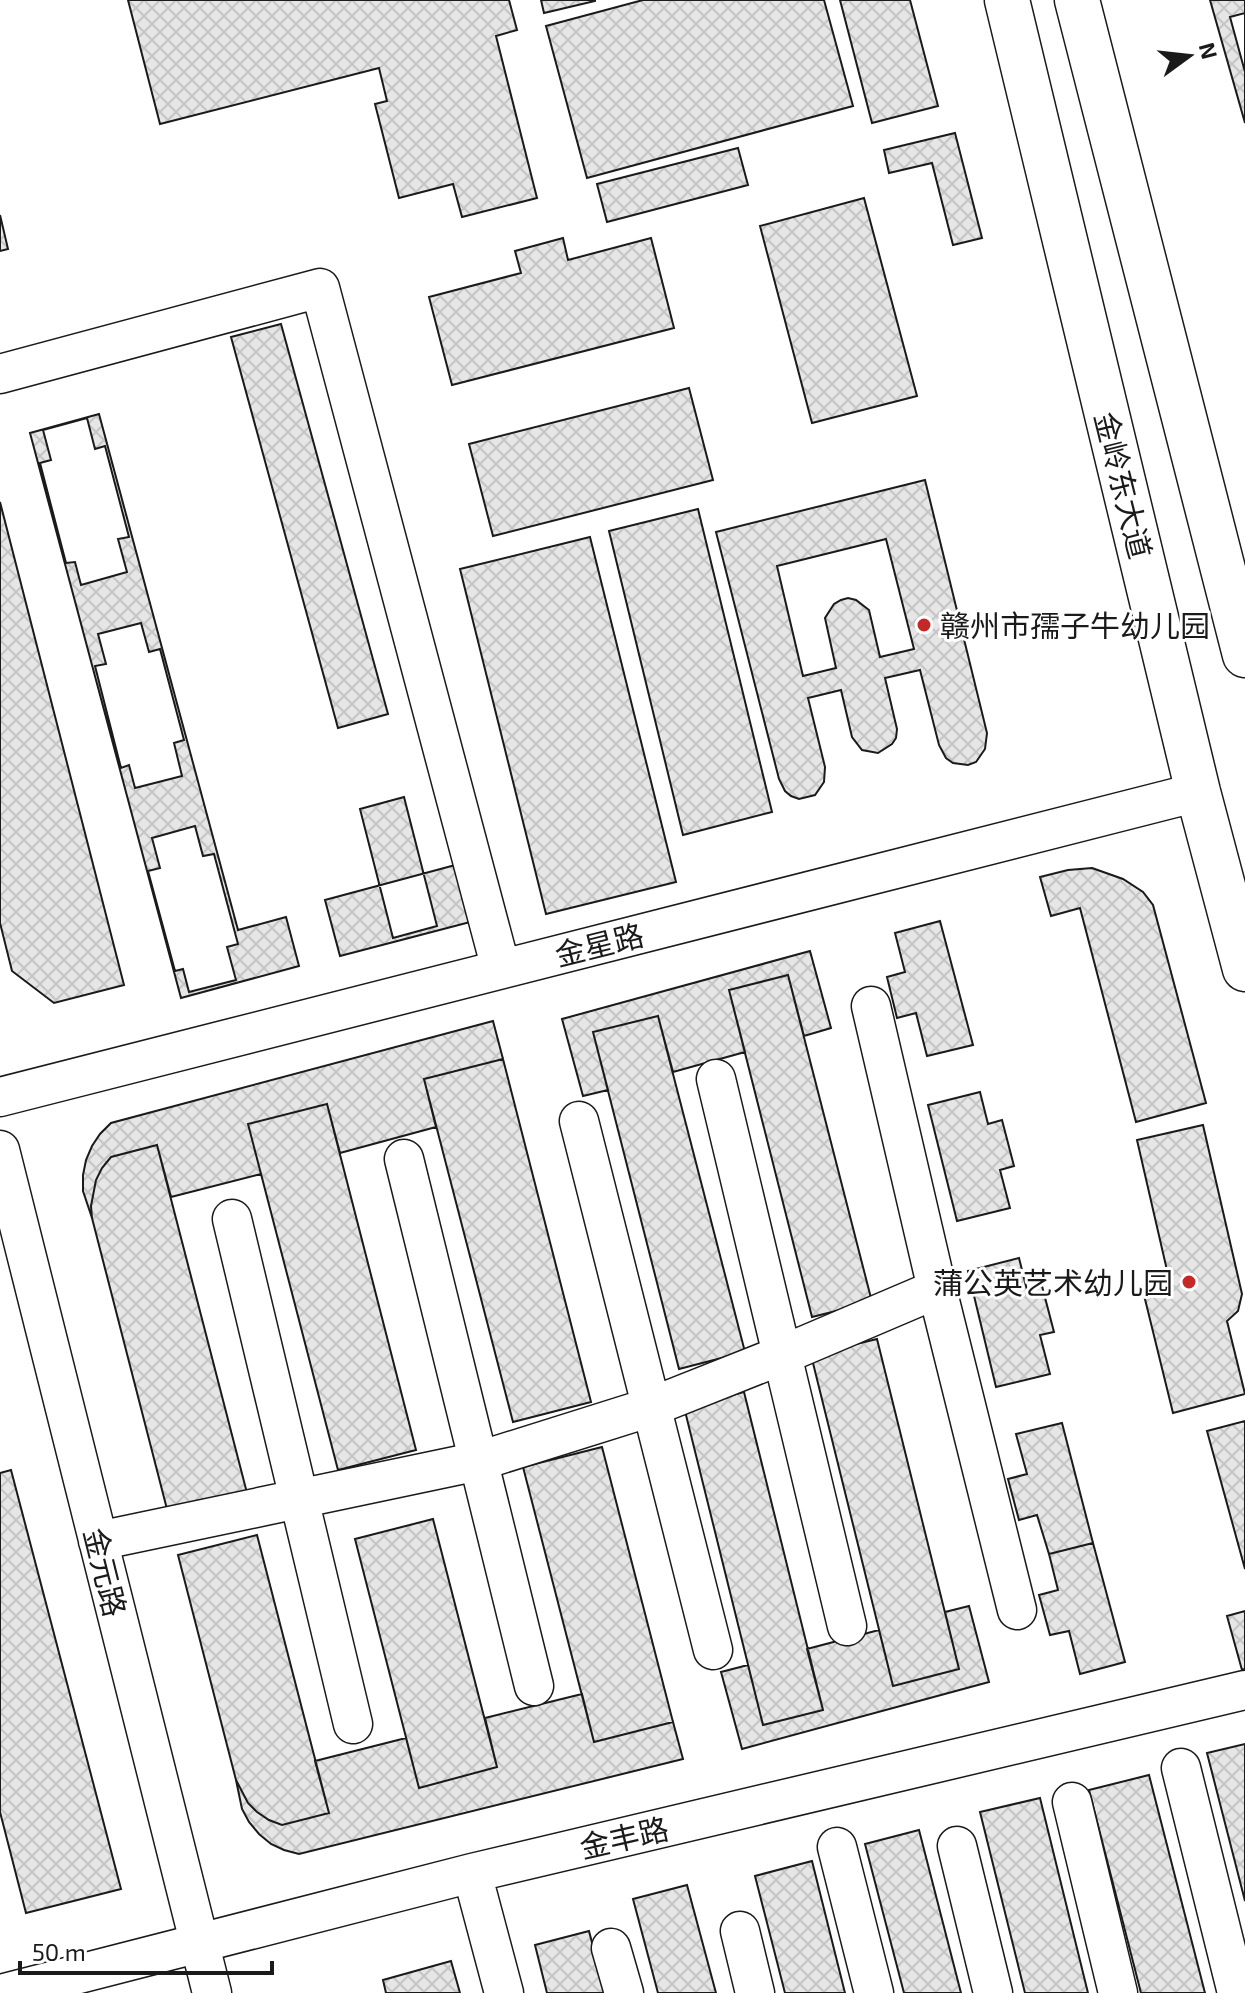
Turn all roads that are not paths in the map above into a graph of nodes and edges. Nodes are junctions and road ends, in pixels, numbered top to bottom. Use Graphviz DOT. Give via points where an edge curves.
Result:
graph roads {
  1 [pos="1007,0"];
  2 [pos="1077,0"];
  3 [pos="0,374"];
  4 [pos="1245,655"];
  5 [pos="1198,792"];
  6 [pos="501,969"];
  7 [pos="1245,969"];
  8 [pos="871,1006"];
  9 [pos="716,1079"];
  10 [pos="0,1097"];
  11 [pos="579,1121"];
  12 [pos="0,1150"];
  13 [pos="404,1159"];
  14 [pos="232,1219"];
  15 [pos="937,1289"];
  16 [pos="782,1355"];
  17 [pos="651,1407"];
  18 [pos="479,1461"];
  19 [pos="300,1499"];
  20 [pos="98,1541"];
  21 [pos="1017,1610"];
  22 [pos="847,1626"];
  23 [pos="713,1650"];
  24 [pos="534,1686"];
  25 [pos="1245,1690"];
  26 [pos="353,1724"];
  27 [pos="1181,1768"];
  28 [pos="1072,1802"];
  29 [pos="957,1846"];
  30 [pos="837,1847"];
  31 [pos="472,1873"];
  32 [pos="740,1931"];
  33 [pos="199,1943"];
  34 [pos="611,1948"];
  35 [pos="5,1993"];
  36 [pos="212,1993"];
  37 [pos="504,1993"];
  38 [pos="624,1993"];
  39 [pos="755,1993"];
  40 [pos="874,1993"];
  41 [pos="993,1993"];
  42 [pos="1118,1993"];
  43 [pos="1237,1993"];
  1 -- 5 [label="main road, 金岭东大道"];
  2 -- 4 [label="main road"];
  3 -- 6 [label="street" via="320,288"];
  5 -- 6 [label="street, 金星路"];
  5 -- 7 [label="main road, 金岭东大道"];
  6 -- 10 [label="street, 金星路"];
  8 -- 15 [label="street"];
  9 -- 16 [label="street"];
  11 -- 17 [label="street"];
  12 -- 20 [label="street, 金元路"];
  13 -- 18 [label="street"];
  14 -- 19 [label="street"];
  15 -- 16 [label="street"];
  15 -- 21 [label="street"];
  16 -- 17 [label="street"];
  16 -- 22 [label="street"];
  17 -- 18 [label="street"];
  17 -- 23 [label="street"];
  18 -- 19 [label="street"];
  18 -- 24 [label="street"];
  19 -- 20 [label="street"];
  19 -- 26 [label="street"];
  20 -- 33 [label="street, 金元路"];
  25 -- 31 [label="street, 金丰路"];
  27 -- 43 [label="street"];
  28 -- 42 [label="street"];
  29 -- 41 [label="street"];
  30 -- 40 [label="street"];
  31 -- 33 [label="street, 金丰路"];
  31 -- 37 [label="street"];
  32 -- 39 [label="street"];
  33 -- 35 [label="street, 金丰路"];
  33 -- 36 [label="street, 金元路"];
  34 -- 38 [label="street"];
}
